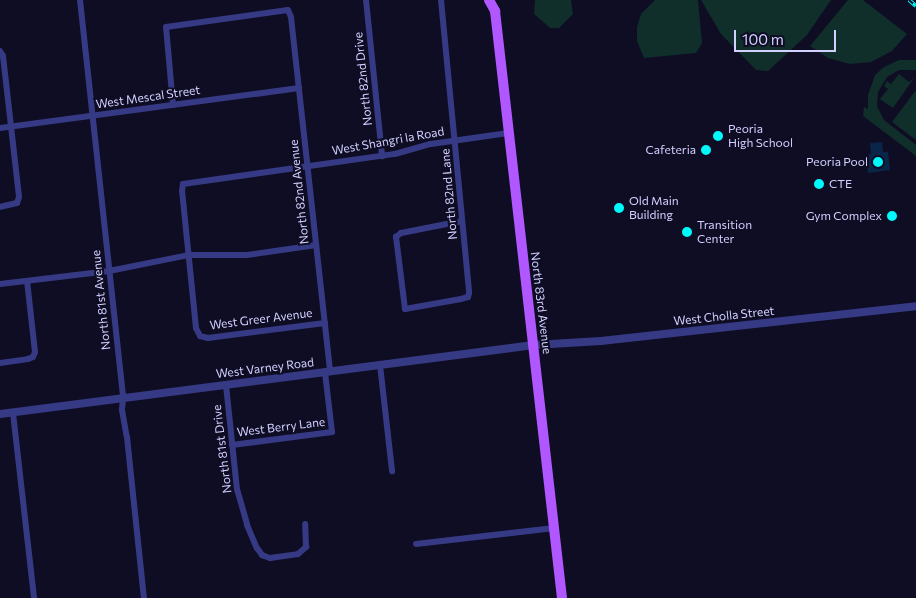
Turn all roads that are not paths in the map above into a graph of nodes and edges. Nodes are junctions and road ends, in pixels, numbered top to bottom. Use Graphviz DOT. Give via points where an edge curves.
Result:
graph roads {
  1 [pos="80,0"];
  2 [pos="366,0"];
  3 [pos="441,0"];
  4 [pos="489,0"];
  5 [pos="499,0"];
  6 [pos="495,11"];
  7 [pos="1,51"];
  8 [pos="299,88"];
  9 [pos="173,105"];
  10 [pos="92,116"];
  11 [pos="11,127"];
  12 [pos="0,128"];
  13 [pos="508,133"];
  14 [pos="456,140"];
  15 [pos="382,156"];
  16 [pos="308,166"];
  17 [pos="0,207"];
  18 [pos="462,221"];
  19 [pos="316,245"];
  20 [pos="188,255"];
  21 [pos="109,271"];
  22 [pos="27,281"];
  23 [pos="0,284"];
  24 [pos="916,306"];
  25 [pos="325,323"];
  26 [pos="534,345"];
  27 [pos="0,363"];
  28 [pos="380,365"];
  29 [pos="328,372"];
  30 [pos="226,384"];
  31 [pos="123,398"];
  32 [pos="13,413"];
  33 [pos="0,414"];
  34 [pos="332,432"];
  35 [pos="232,445"];
  36 [pos="392,470"];
  37 [pos="305,524"];
  38 [pos="554,528"];
  39 [pos="416,544"];
  40 [pos="34,598"];
  41 [pos="144,598"];
  42 [pos="562,598"];
  1 -- 10 [label="street, North 81st Avenue"];
  2 -- 15 [label="street, North 82nd Drive"];
  3 -- 14 [label="street, North 82nd Lane"];
  4 -- 6 [label="main road, North 83rd Avenue"];
  5 -- 6 [label="main road, North 83rd Avenue"];
  6 -- 13 [label="main road, North 83rd Avenue"];
  7 -- 11 [label="street"];
  8 -- 9 [label="street, West Mescal Street"];
  8 -- 9 [label="street, North 82nd Avenue" via="288,10 166,27"];
  8 -- 16 [label="street, North 82nd Avenue"];
  9 -- 10 [label="street, West Mescal Street"];
  10 -- 11 [label="street, West Mescal Street"];
  10 -- 21 [label="street, North 81st Avenue"];
  11 -- 12 [label="street, West Mescal Street"];
  11 -- 17 [label="street" via="19,197 18,204"];
  13 -- 14 [label="street, West Shangri la Road"];
  13 -- 26 [label="main road, North 83rd Avenue"];
  14 -- 15 [label="street, West Shangri la Road"];
  14 -- 18 [label="street, North 82nd Lane"];
  15 -- 16 [label="street, West Shangri la Road"];
  16 -- 19 [label="street, North 82nd Avenue"];
  16 -- 20 [label="street, West Shangri la Road" via="183,184"];
  18 -- 18 [label="street, North 82nd Lane" via="401,233 396,237 405,308 468,297"];
  19 -- 20 [label="street" via="247,255"];
  19 -- 25 [label="street, North 82nd Avenue"];
  20 -- 21 [label="street"];
  20 -- 25 [label="street, West Greer Avenue" via="196,328 200,336 208,338"];
  21 -- 22 [label="street"];
  21 -- 31 [label="street, North 81st Avenue"];
  22 -- 23 [label="street"];
  22 -- 27 [label="street" via="35,352 33,357"];
  24 -- 26 [label="street, West Cholla Street" via="602,341"];
  25 -- 29 [label="street, North 82nd Avenue"];
  26 -- 28 [label="street, West Varney Road"];
  26 -- 38 [label="main road, North 83rd Avenue"];
  28 -- 29 [label="street, West Varney Road"];
  28 -- 36 [label="street"];
  29 -- 30 [label="street, West Varney Road"];
  29 -- 34 [label="street, North 82nd Avenue"];
  30 -- 31 [label="street, West Varney Road"];
  30 -- 35 [label="street, North 81st Drive"];
  31 -- 32 [label="street, West Varney Road"];
  31 -- 41 [label="street, North 81st Avenue"];
  32 -- 33 [label="street, West Varney Road"];
  32 -- 40 [label="street"];
  34 -- 35 [label="street, West Berry Lane"];
  35 -- 37 [label="street, North 81st Drive" via="239,499 253,541 262,555 284,557 302,552 306,540"];
  38 -- 39 [label="street"];
  38 -- 42 [label="main road, North 83rd Avenue"];
}
